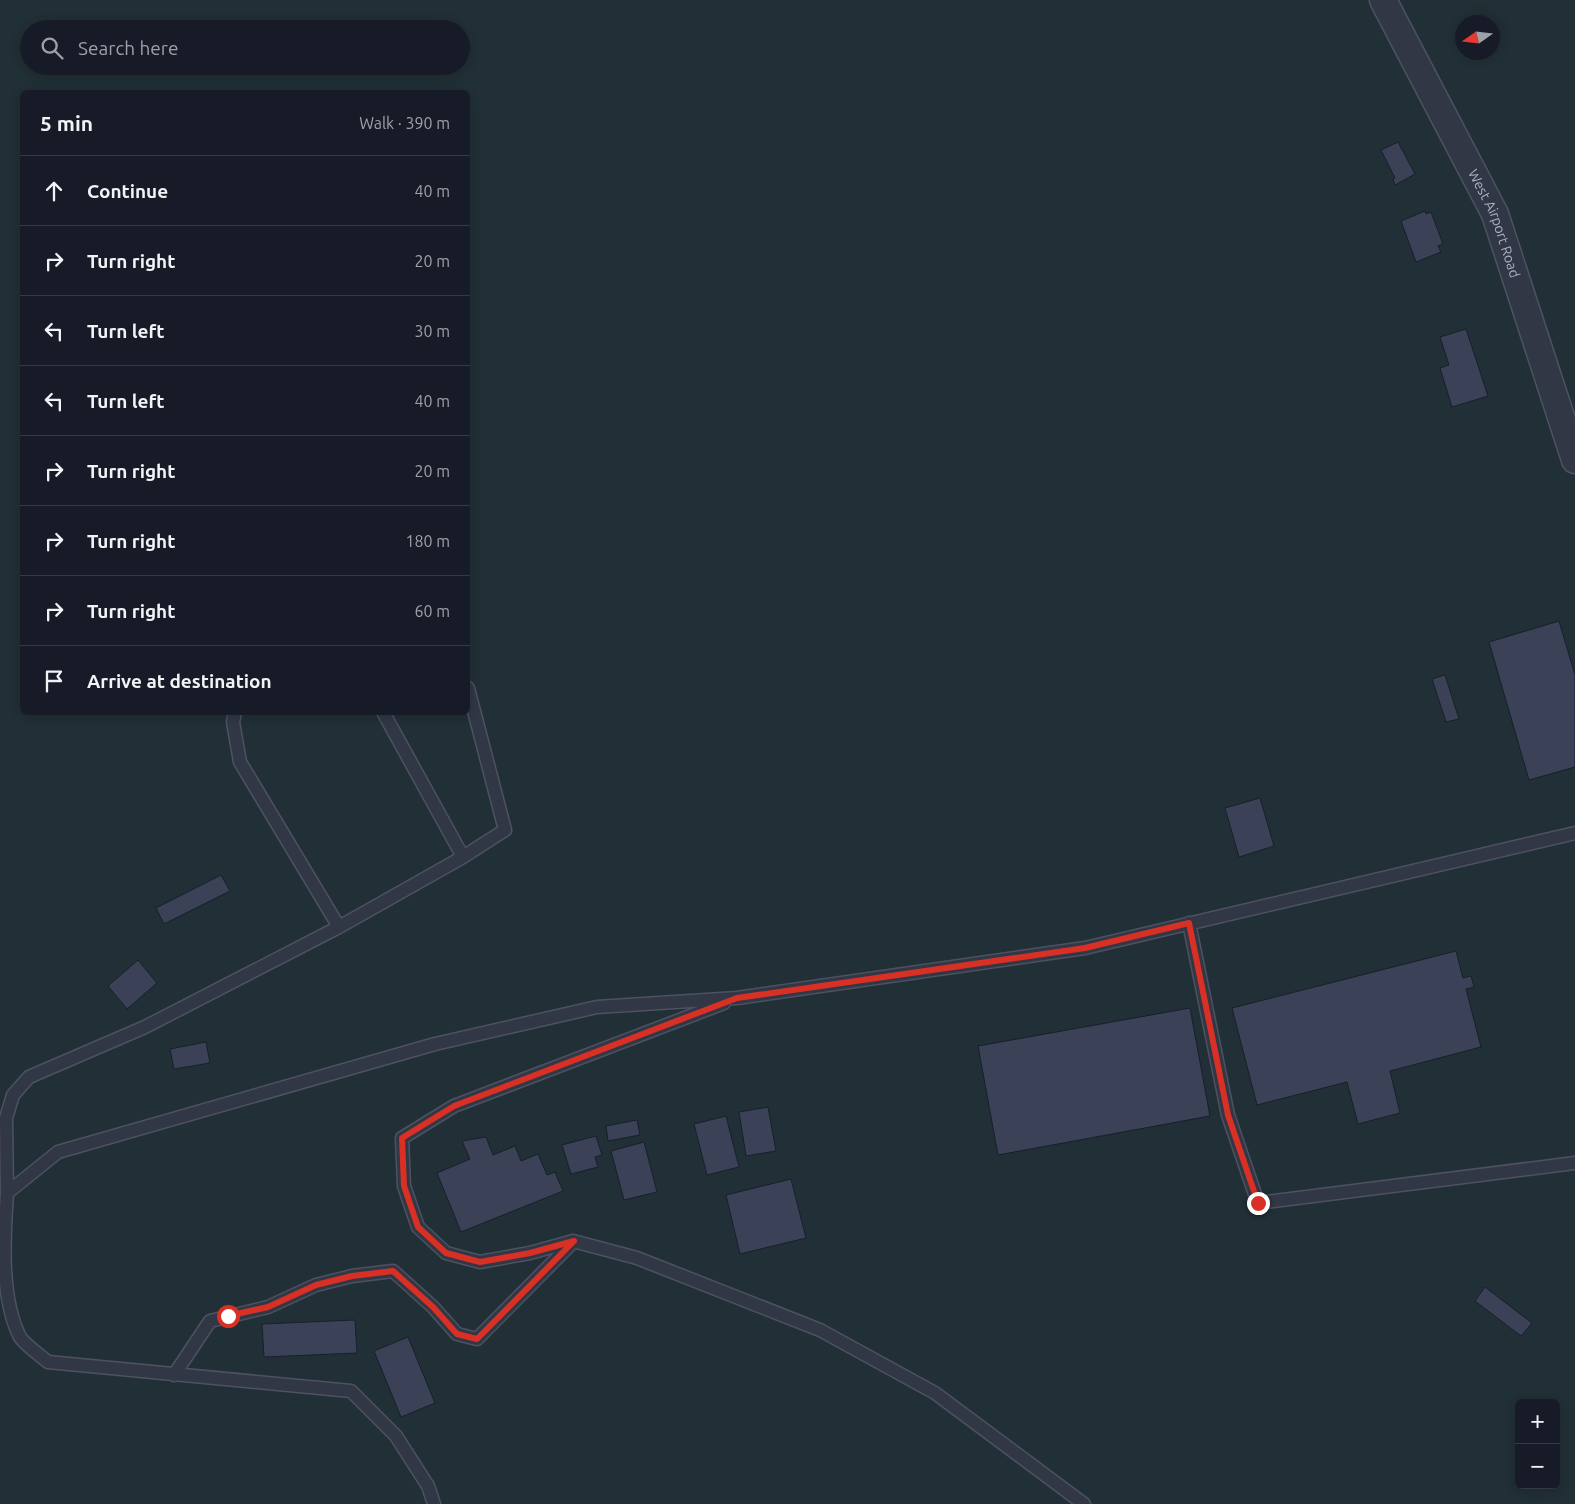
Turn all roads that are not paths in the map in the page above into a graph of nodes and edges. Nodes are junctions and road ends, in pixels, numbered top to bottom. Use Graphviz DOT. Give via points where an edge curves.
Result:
graph roads {
  1 [pos="1383,0"];
  2 [pos="1575,460"];
  3 [pos="470,696"];
  4 [pos="234,715"];
  5 [pos="385,715"];
  6 [pos="1575,832"];
  7 [pos="463,857"];
  8 [pos="1189,923"];
  9 [pos="339,927"];
  10 [pos="737,998"];
  11 [pos="1575,1163"];
  12 [pos="7,1193"];
  13 [pos="574,1241"];
  14 [pos="174,1375"];
  15 [pos="434,1504"];
  16 [pos="1084,1504"];
  1 -- 2 [label="street, West Airport Road" via="1495,214"];
  3 -- 7 [label="lane" via="505,830"];
  4 -- 9 [label="lane" via="240,762"];
  5 -- 7 [label="lane"];
  6 -- 8 [label="lane"];
  7 -- 9 [label="lane"];
  8 -- 10 [label="lane" via="1085,948"];
  8 -- 11 [label="lane" via="1228,1115 1258,1203"];
  9 -- 12 [label="lane" via="145,1026 29,1077 13,1095 6,1118"];
  10 -- 12 [label="lane" via="597,1007 435,1044 58,1152"];
  10 -- 13 [label="lane" via="454,1106 402,1138 404,1186 418,1227 446,1253 480,1262"];
  12 -- 14 [label="lane" via="3,1252 8,1307 20,1338 48,1362"];
  13 -- 14 [label="lane" via="477,1339 457,1334 393,1271 316,1285 268,1307 210,1321"];
  13 -- 16 [label="lane" via="637,1258 820,1330 935,1393"];
  14 -- 15 [label="lane" via="351,1392 396,1436 428,1486"];
}
